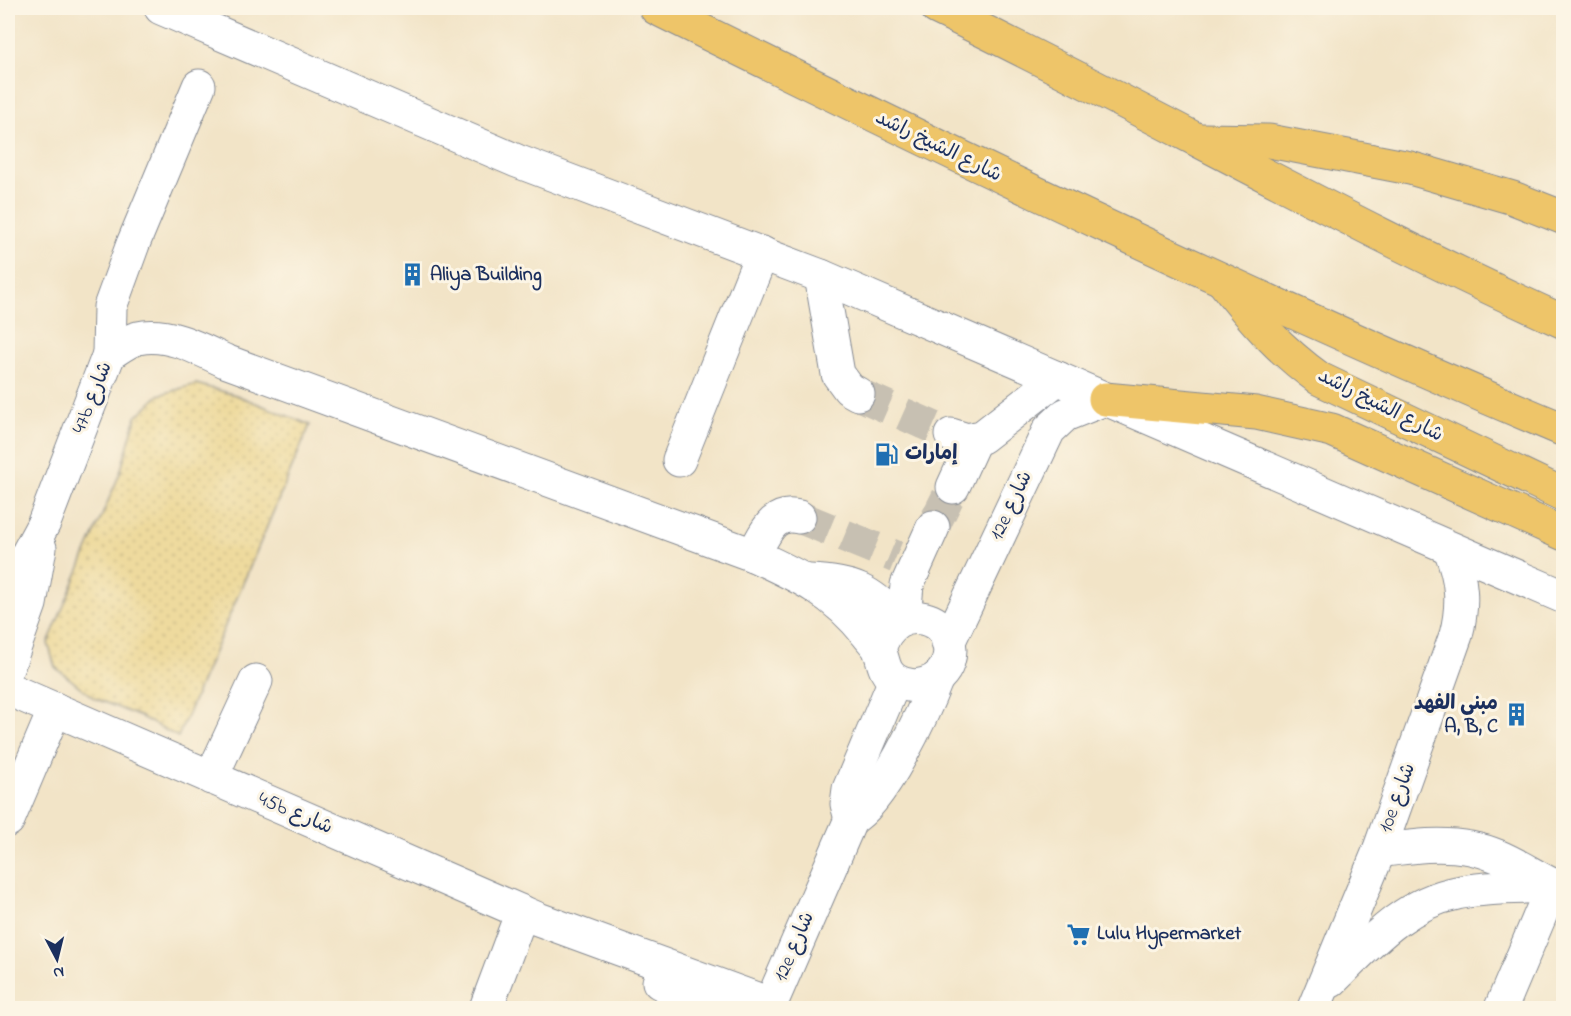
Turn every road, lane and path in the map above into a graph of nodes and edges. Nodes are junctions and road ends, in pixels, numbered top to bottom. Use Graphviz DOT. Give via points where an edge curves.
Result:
graph roads {
  1 [pos="161,8"];
  2 [pos="656,8"];
  3 [pos="937,8"];
  4 [pos="200,86"];
  5 [pos="1203,140"];
  6 [pos="1513,198"];
  7 [pos="1563,204"];
  8 [pos="1563,218"];
  9 [pos="762,253"];
  10 [pos="821,276"];
  11 [pos="1223,281"];
  12 [pos="1563,322"];
  13 [pos="109,354"];
  14 [pos="1058,378"];
  15 [pos="858,394"];
  16 [pos="1105,399"];
  17 [pos="1563,430"];
  18 [pos="679,460"];
  19 [pos="953,487"];
  20 [pos="1563,495"];
  21 [pos="799,517"];
  22 [pos="44,523"];
  23 [pos="933,526"];
  24 [pos="1563,534"];
  25 [pos="1450,549"];
  26 [pos="753,555"];
  27 [pos="810,581"];
  28 [pos="8,590"];
  29 [pos="1563,597"];
  30 [pos="901,620"];
  31 [pos="948,643"];
  32 [pos="879,650"];
  33 [pos="8,666"];
  34 [pos="937,678"];
  35 [pos="895,680"];
  36 [pos="256,681"];
  37 [pos="33,700"];
  38 [pos="8,769"];
  39 [pos="211,778"];
  40 [pos="851,819"];
  41 [pos="8,820"];
  42 [pos="1379,851"];
  43 [pos="1558,887"];
  44 [pos="530,916"];
  45 [pos="582,937"];
  46 [pos="1318,999"];
  47 [pos="770,1006"];
  48 [pos="486,1008"];
  49 [pos="504,1008"];
  50 [pos="710,1008"];
  51 [pos="1501,1008"];
  1 -- 9 [label="street" via="517,161"];
  2 -- 11 [label="main road, شارع الشيخ راشد"];
  3 -- 5 [label="main road"];
  4 -- 13 [label="street" via="110,307"];
  5 -- 6 [label="main road" via="1269,141 1333,151 1410,168"];
  5 -- 12 [label="main road" via="1416,253"];
  6 -- 7 [label="main road"];
  6 -- 8 [label="main road"];
  9 -- 10 [label="street"];
  9 -- 18 [label="street"];
  10 -- 14 [label="street"];
  10 -- 15 [label="street" via="838,374"];
  11 -- 17 [label="main road, شارع الشيخ راشد"];
  11 -- 20 [label="main road, شارع الشيخ راشد" via="1266,334 1320,379"];
  13 -- 22 [label="street, 47b شارع"];
  13 -- 26 [label="street, 47b شارع" via="138,338 193,345 225,361"];
  14 -- 16 [label="street"];
  14 -- 19 [label="street" via="988,434 963,437"];
  16 -- 24 [label="main road" via="1256,413 1332,430"];
  16 -- 25 [label="street"];
  16 -- 31 [label="street, 12e شارع" via="1065,415 1050,430"];
  21 -- 26 [label="street" via="789,514 777,518"];
  22 -- 28 [label="street, 47b شارع"];
  22 -- 33 [label="street, 47b شارع" via="30,604"];
  23 -- 30 [label="street" via="905,562 907,585"];
  25 -- 29 [label="street"];
  25 -- 42 [label="street, 10e شارع" via="1462,591 1456,635"];
  26 -- 27 [label="street, 47b شارع"];
  27 -- 30 [label="street" via="862,589"];
  27 -- 32 [label="street" via="855,620"];
  30 -- 31 [label="street" via="913,616 932,621"];
  30 -- 32 [label="street" via="889,628"];
  31 -- 34 [label="street" via="948,662"];
  32 -- 35 [label="street" via="886,672"];
  34 -- 35 [label="street" via="916,686"];
  34 -- 40 [label="street, 12e شارع" via="917,725 875,796"];
  35 -- 40 [label="street, 12e شارع" via="849,789"];
  36 -- 39 [label="street"];
  37 -- 38 [label="street"];
  37 -- 39 [label="street, 45b شارع"];
  37 -- 41 [label="street"];
  39 -- 44 [label="street, 45b شارع"];
  40 -- 47 [label="street, 12e شارع"];
  42 -- 43 [label="street" via="1434,844 1465,847 1495,855"];
  42 -- 46 [label="street, 10e شارع"];
  43 -- 46 [label="street" via="1457,893 1424,903 1395,920"];
  43 -- 51 [label="street"];
  44 -- 45 [label="street, 45b شارع"];
  44 -- 48 [label="street"];
  44 -- 49 [label="street"];
  45 -- 47 [label="street, 45b شارع"];
  45 -- 50 [label="street, 45b شارع" via="619,961"];
}
